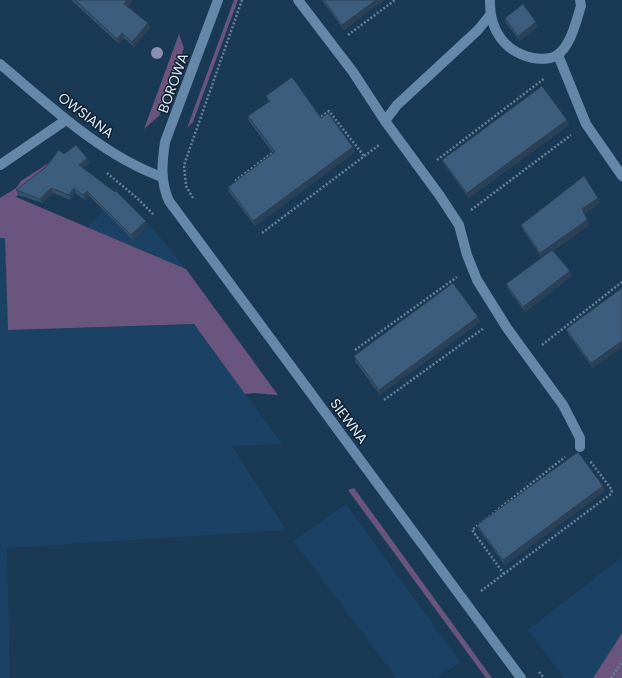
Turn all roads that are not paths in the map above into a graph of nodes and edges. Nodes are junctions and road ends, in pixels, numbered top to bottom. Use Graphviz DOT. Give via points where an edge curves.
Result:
graph roads {
  1 [pos="218,0"];
  2 [pos="298,0"];
  3 [pos="490,0"];
  4 [pos="580,0"];
  5 [pos="490,15"];
  6 [pos="558,55"];
  7 [pos="0,64"];
  8 [pos="66,120"];
  9 [pos="385,122"];
  10 [pos="0,165"];
  11 [pos="622,176"];
  12 [pos="162,177"];
  13 [pos="580,447"];
  14 [pos="521,678"];
  1 -- 12 [label="street, BOROWA" via="165,142"];
  2 -- 9 [label="street" via="333,45"];
  3 -- 5 [label="street"];
  4 -- 6 [label="street" via="581,6 573,30"];
  5 -- 6 [label="street" via="493,26 503,41 520,55 538,59"];
  5 -- 9 [label="street" via="478,30 397,105"];
  6 -- 11 [label="street" via="586,124"];
  7 -- 8 [label="street, OWSIANA"];
  8 -- 10 [label="street"];
  8 -- 12 [label="street, OWSIANA" via="116,154"];
  9 -- 13 [label="street" via="456,221 477,280 499,316 562,405 580,438"];
  12 -- 14 [label="street, SIEWNA" via="168,201"];
}
